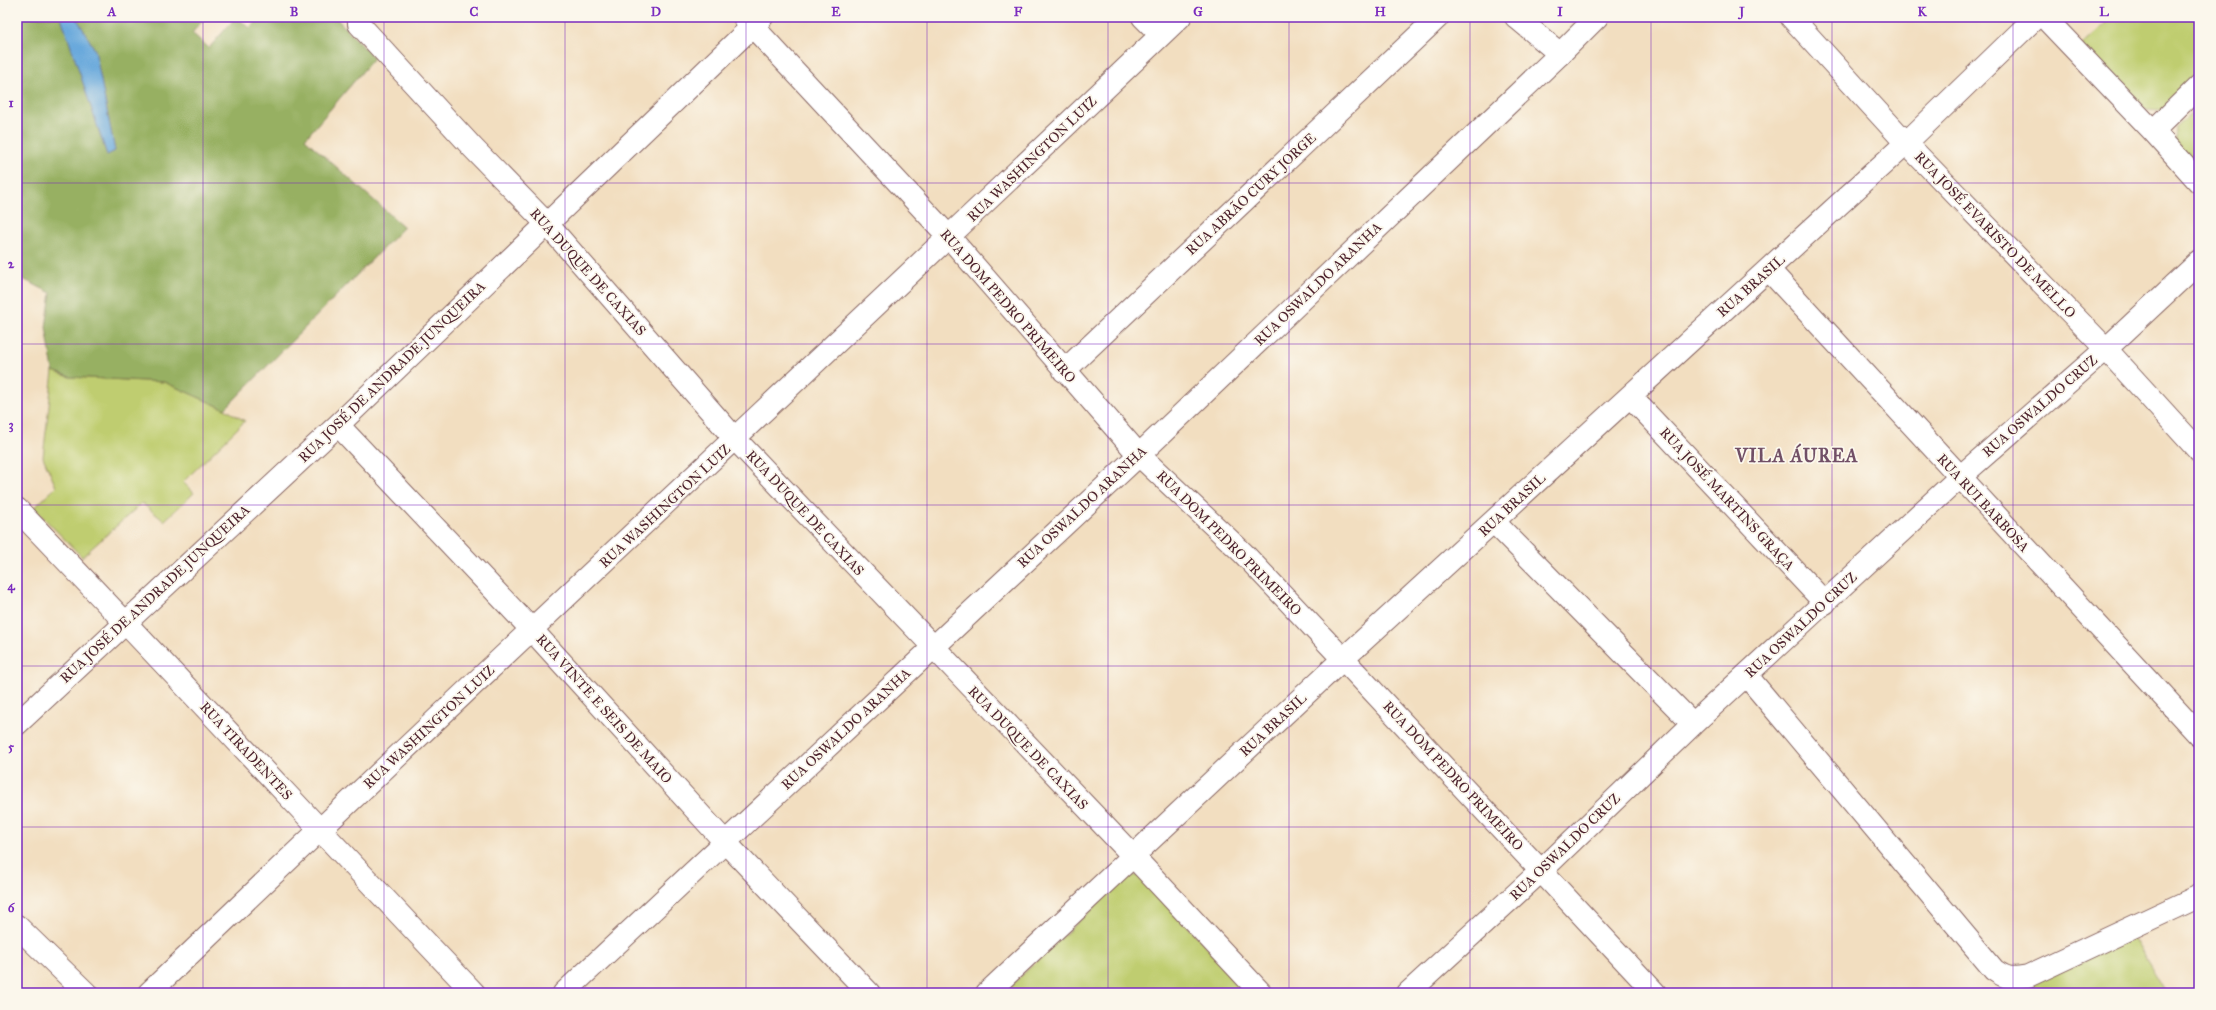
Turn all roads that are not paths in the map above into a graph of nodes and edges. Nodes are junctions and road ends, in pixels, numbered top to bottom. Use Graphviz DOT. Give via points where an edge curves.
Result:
graph roads {
  1 [pos="1143,17"];
  2 [pos="1180,17"];
  3 [pos="1438,17"];
  4 [pos="1516,17"];
  5 [pos="1597,17"];
  6 [pos="1791,17"];
  7 [pos="2036,17"];
  8 [pos="2044,17"];
  9 [pos="359,20"];
  10 [pos="753,20"];
  11 [pos="1161,36"];
  12 [pos="1560,54"];
  13 [pos="2199,86"];
  14 [pos="2154,131"];
  15 [pos="1906,144"];
  16 [pos="2199,182"];
  17 [pos="547,224"];
  18 [pos="950,238"];
  19 [pos="2199,262"];
  20 [pos="1769,270"];
  21 [pos="2106,349"];
  22 [pos="1064,371"];
  23 [pos="1630,396"];
  24 [pos="338,425"];
  25 [pos="736,440"];
  26 [pos="2199,451"];
  27 [pos="1138,455"];
  28 [pos="1960,477"];
  29 [pos="17,509"];
  30 [pos="1494,522"];
  31 [pos="1824,603"];
  32 [pos="125,621"];
  33 [pos="532,630"];
  34 [pos="932,648"];
  35 [pos="1344,659"];
  36 [pos="1747,676"];
  37 [pos="17,724"];
  38 [pos="1693,724"];
  39 [pos="2199,735"];
  40 [pos="319,830"];
  41 [pos="725,842"];
  42 [pos="1134,857"];
  43 [pos="1541,871"];
  44 [pos="2199,896"];
  45 [pos="17,926"];
  46 [pos="86,993"];
  47 [pos="149,993"];
  48 [pos="474,993"];
  49 [pos="564,993"];
  50 [pos="869,993"];
  51 [pos="987,993"];
  52 [pos="1261,993"];
  53 [pos="1408,993"];
  54 [pos="1655,993"];
  1 -- 11 [label="street"];
  2 -- 11 [label="street, RUA WASHINGTON LUIZ"];
  3 -- 22 [label="street, RUA ABRÃO CURY JORGE"];
  4 -- 12 [label="street"];
  5 -- 12 [label="street, RUA OSWALDO ARANHA"];
  6 -- 15 [label="street, RUA JOSÉ EVARISTO DE MELLO"];
  7 -- 15 [label="street, RUA BRASIL"];
  8 -- 14 [label="street"];
  9 -- 17 [label="street, RUA DUQUE DE CAXIAS" via="473,148"];
  10 -- 17 [label="street, RUA JOSÉ DE ANDRADE JUNQUEIRA"];
  10 -- 18 [label="street, RUA DOM PEDRO PRIMEIRO"];
  11 -- 18 [label="street, RUA WASHINGTON LUIZ"];
  12 -- 27 [label="street, RUA OSWALDO ARANHA"];
  13 -- 14 [label="street"];
  14 -- 16 [label="street"];
  15 -- 20 [label="street, RUA BRASIL"];
  15 -- 21 [label="street, RUA JOSÉ EVARISTO DE MELLO"];
  17 -- 24 [label="street, RUA JOSÉ DE ANDRADE JUNQUEIRA"];
  17 -- 25 [label="street, RUA DUQUE DE CAXIAS"];
  18 -- 22 [label="street, RUA DOM PEDRO PRIMEIRO"];
  18 -- 25 [label="street, RUA WASHINGTON LUIZ"];
  19 -- 21 [label="street, RUA OSWALDO CRUZ"];
  20 -- 23 [label="street, RUA BRASIL"];
  20 -- 28 [label="street, RUA RUI BARBOSA"];
  21 -- 26 [label="street, RUA JOSÉ EVARISTO DE MELLO"];
  21 -- 28 [label="street, RUA OSWALDO CRUZ"];
  22 -- 27 [label="street, RUA DOM PEDRO PRIMEIRO"];
  23 -- 30 [label="street, RUA BRASIL"];
  23 -- 31 [label="street, RUA JOSÉ MARTINS GRAÇA"];
  24 -- 32 [label="street, RUA JOSÉ DE ANDRADE JUNQUEIRA"];
  24 -- 33 [label="street, RUA VINTE E SEIS DE MAIO"];
  25 -- 33 [label="street, RUA WASHINGTON LUIZ"];
  25 -- 34 [label="street, RUA DUQUE DE CAXIAS"];
  27 -- 34 [label="street, RUA OSWALDO ARANHA"];
  27 -- 35 [label="street, RUA DOM PEDRO PRIMEIRO" via="1243,554"];
  28 -- 31 [label="street, RUA OSWALDO CRUZ"];
  28 -- 39 [label="street, RUA RUI BARBOSA"];
  29 -- 32 [label="street, RUA TIRADENTES"];
  30 -- 35 [label="street, RUA BRASIL"];
  30 -- 38 [label="street"];
  31 -- 36 [label="street, RUA OSWALDO CRUZ"];
  32 -- 37 [label="street, RUA JOSÉ DE ANDRADE JUNQUEIRA"];
  32 -- 40 [label="street, RUA TIRADENTES"];
  33 -- 40 [label="street, RUA WASHINGTON LUIZ"];
  33 -- 41 [label="street, RUA VINTE E SEIS DE MAIO"];
  34 -- 41 [label="street, RUA OSWALDO ARANHA"];
  34 -- 42 [label="street, RUA DUQUE DE CAXIAS"];
  35 -- 42 [label="street, RUA BRASIL"];
  35 -- 43 [label="street, RUA DOM PEDRO PRIMEIRO"];
  36 -- 38 [label="street, RUA OSWALDO CRUZ"];
  36 -- 44 [label="street" via="1994,970 2004,977 2014,979 2028,976"];
  38 -- 43 [label="street, RUA OSWALDO CRUZ"];
  40 -- 47 [label="street, RUA WASHINGTON LUIZ"];
  40 -- 48 [label="street, RUA TIRADENTES"];
  41 -- 49 [label="street, RUA OSWALDO ARANHA"];
  41 -- 50 [label="street, RUA VINTE E SEIS DE MAIO"];
  42 -- 51 [label="street, RUA BRASIL"];
  42 -- 52 [label="street, RUA DUQUE DE CAXIAS"];
  43 -- 53 [label="street, RUA OSWALDO CRUZ"];
  43 -- 54 [label="street, RUA DOM PEDRO PRIMEIRO"];
  45 -- 46 [label="street"];
}
